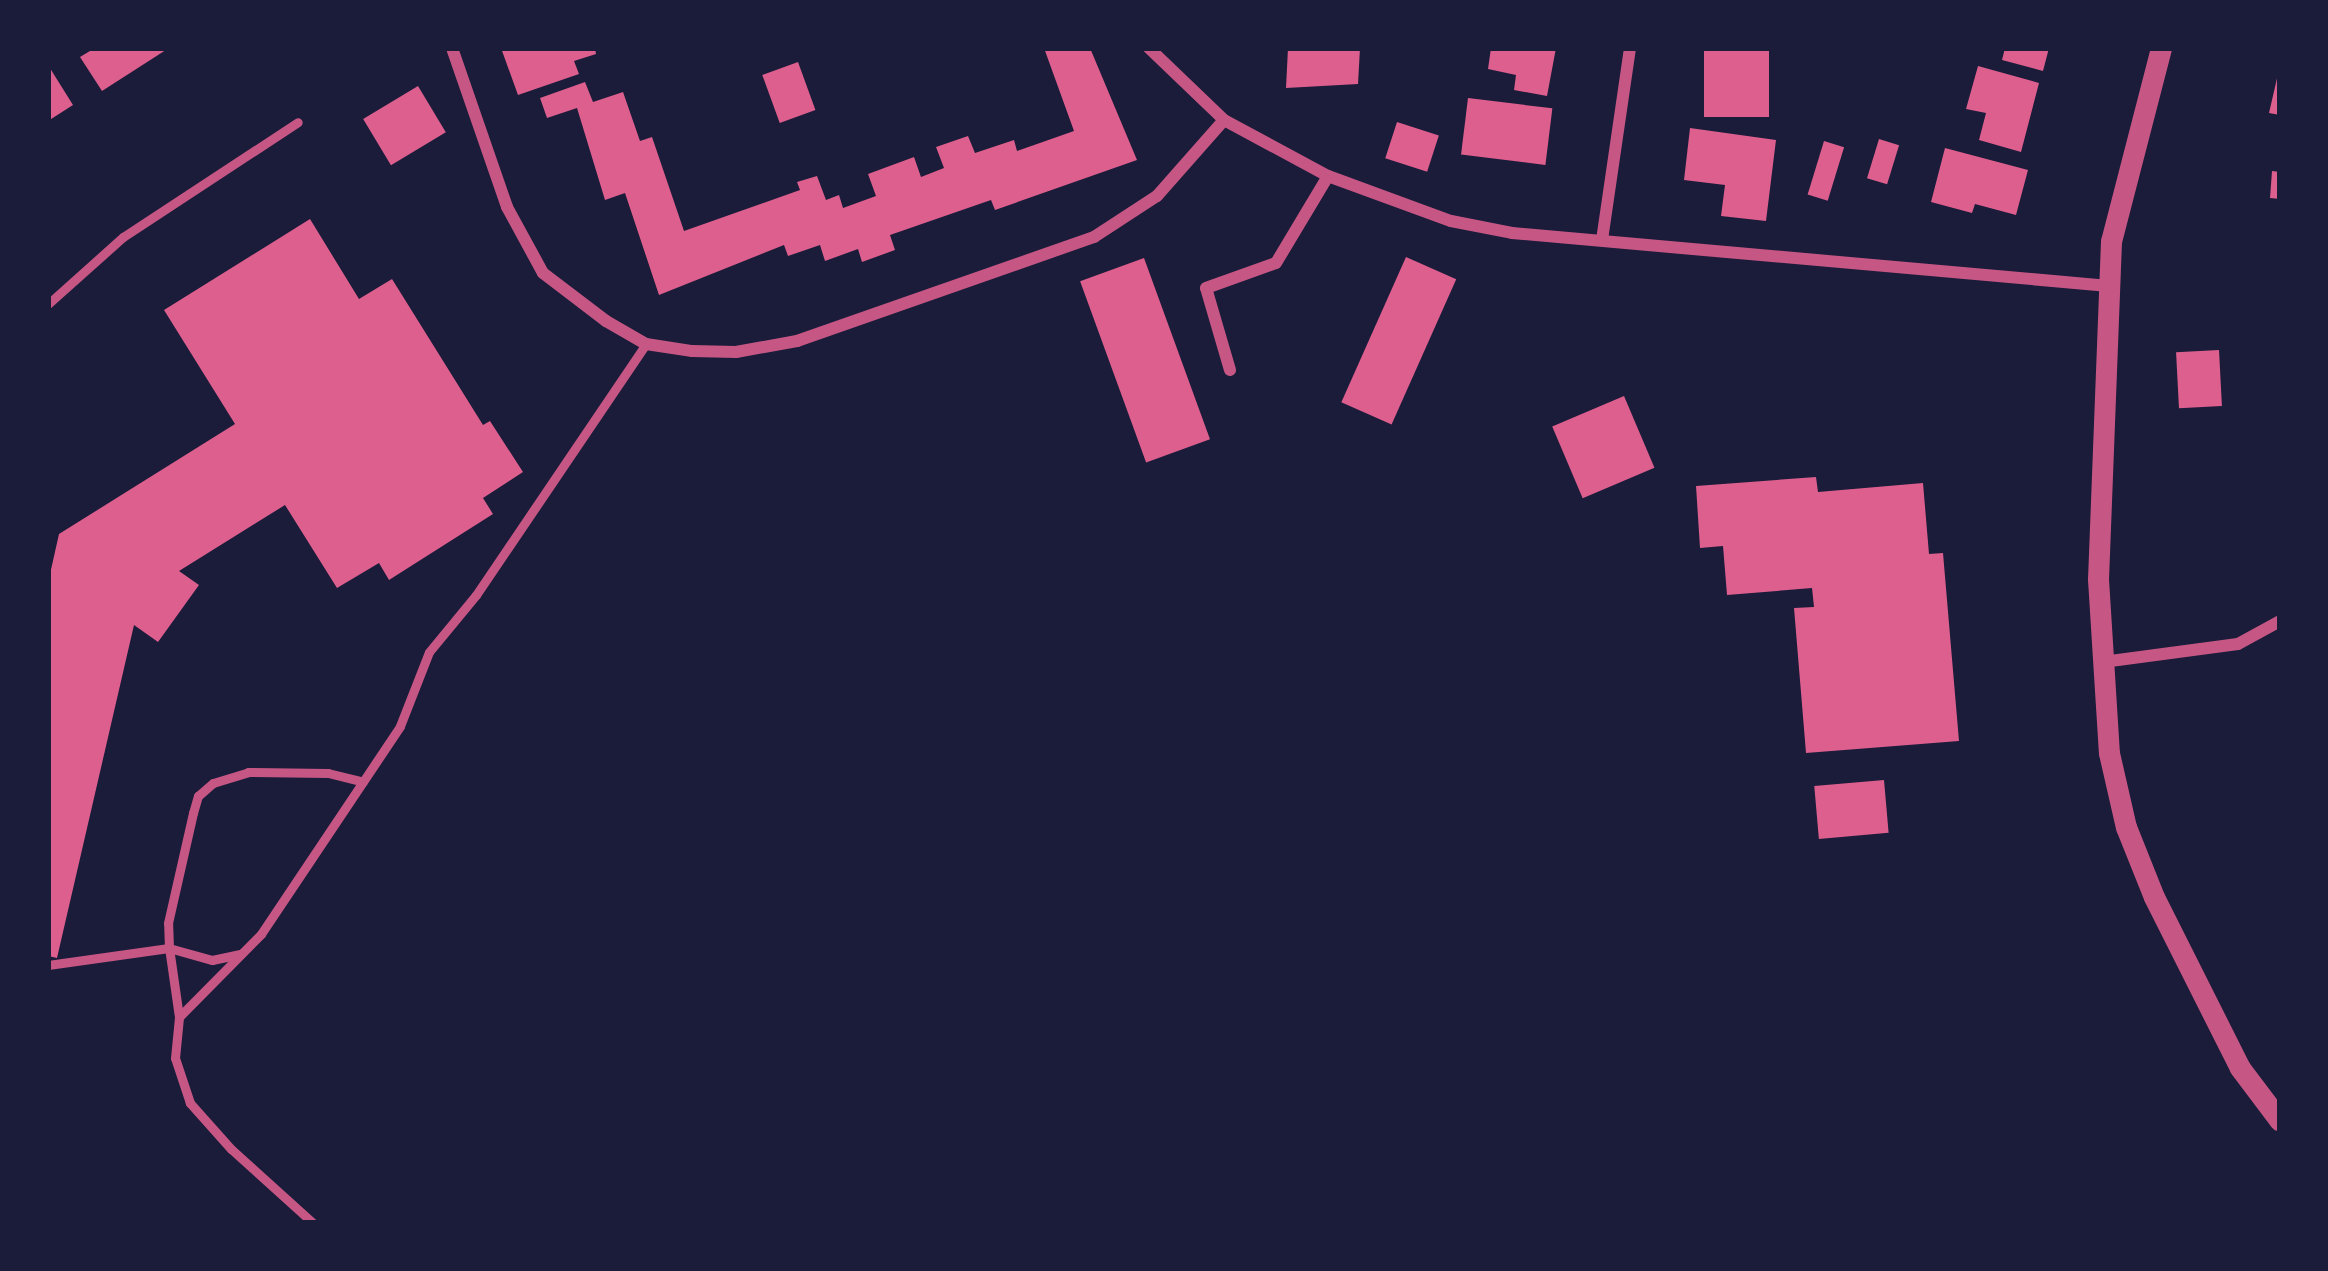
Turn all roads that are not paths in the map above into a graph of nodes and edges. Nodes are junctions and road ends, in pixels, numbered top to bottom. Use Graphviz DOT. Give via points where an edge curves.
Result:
graph roads {
  1 [pos="452,48"];
  2 [pos="1149,48"];
  3 [pos="1630,48"];
  4 [pos="2161,48"];
  5 [pos="1224,120"];
  6 [pos="298,122"];
  7 [pos="1328,176"];
  8 [pos="1602,240"];
  9 [pos="2109,286"];
  10 [pos="48,304"];
  11 [pos="646,344"];
  12 [pos="1230,370"];
  13 [pos="2280,620"];
  14 [pos="2104,662"];
  15 [pos="363,782"];
  16 [pos="169,948"];
  17 [pos="241,954"];
  18 [pos="48,965"];
  19 [pos="179,1017"];
  20 [pos="2280,1120"];
  21 [pos="313,1223"];
  1 -- 11 [label="street" via="522,242 574,299"];
  2 -- 5 [label="street"];
  3 -- 8 [label="street"];
  4 -- 9 [label="street" via="2111,241"];
  5 -- 7 [label="street"];
  5 -- 11 [label="street" via="1157,196 1094,237 797,341 736,352"];
  6 -- 10 [label="lane" via="123,237"];
  7 -- 8 [label="street" via="1451,221"];
  7 -- 12 [label="street" via="1276,263 1206,287"];
  8 -- 9 [label="street"];
  9 -- 14 [label="street" via="2098,579"];
  11 -- 15 [label="lane" via="429,652 400,726"];
  13 -- 14 [label="street" via="2238,644"];
  14 -- 20 [label="street" via="2109,753 2126,827 2240,1068"];
  15 -- 16 [label="lane" via="248,772 214,783 193,814 167,923"];
  15 -- 17 [label="lane"];
  16 -- 17 [label="lane" via="212,960"];
  16 -- 18 [label="lane"];
  16 -- 19 [label="lane"];
  17 -- 19 [label="lane"];
  19 -- 21 [label="lane" via="175,1058 190,1103"];
}
